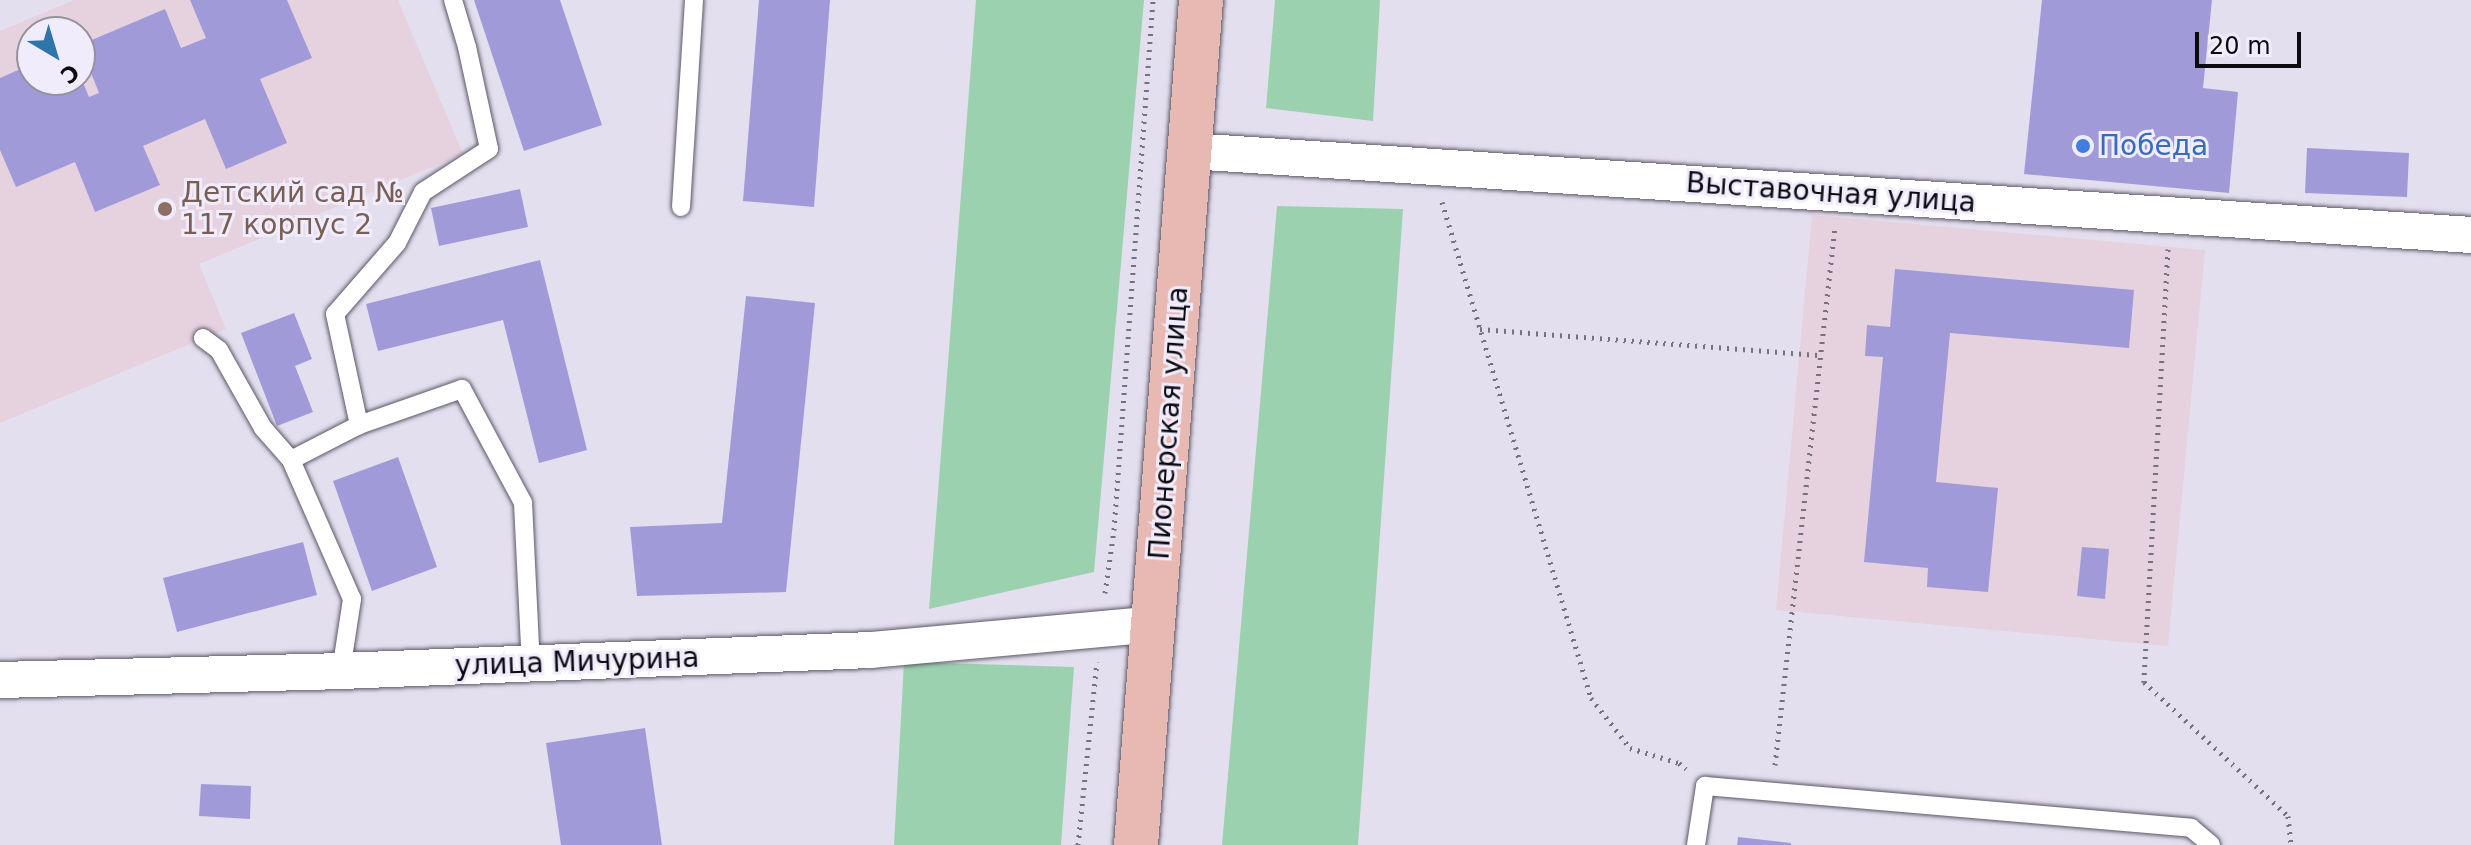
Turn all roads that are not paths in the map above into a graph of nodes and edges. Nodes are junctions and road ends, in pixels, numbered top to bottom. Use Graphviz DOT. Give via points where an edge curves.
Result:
graph roads {
  1 [pos="453,0"];
  2 [pos="694,0"];
  3 [pos="1201,0"];
  4 [pos="1190,151"];
  5 [pos="681,207"];
  6 [pos="2471,235"];
  7 [pos="203,338"];
  8 [pos="359,425"];
  9 [pos="291,460"];
  10 [pos="1154,624"];
  11 [pos="531,664"];
  12 [pos="341,671"];
  13 [pos="0,680"];
  14 [pos="1136,845"];
  15 [pos="1696,845"];
  16 [pos="2211,845"];
  1 -- 8 [label="lane" via="489,149 423,192 397,243 335,314"];
  2 -- 5 [label="lane"];
  3 -- 4 [label="main road, Пионерская улица"];
  4 -- 6 [label="street, Выставочная улица"];
  4 -- 10 [label="main road, Пионерская улица"];
  7 -- 9 [label="lane" via="219,350 263,428"];
  8 -- 9 [label="lane"];
  8 -- 11 [label="lane" via="462,389 523,503"];
  9 -- 12 [label="lane" via="352,599"];
  10 -- 11 [label="street, улица Мичурина" via="871,650"];
  10 -- 14 [label="main road, Пионерская улица"];
  11 -- 12 [label="street, улица Мичурина"];
  12 -- 13 [label="street, улица Мичурина"];
  15 -- 16 [label="lane" via="1705,786 2191,828"];
}
